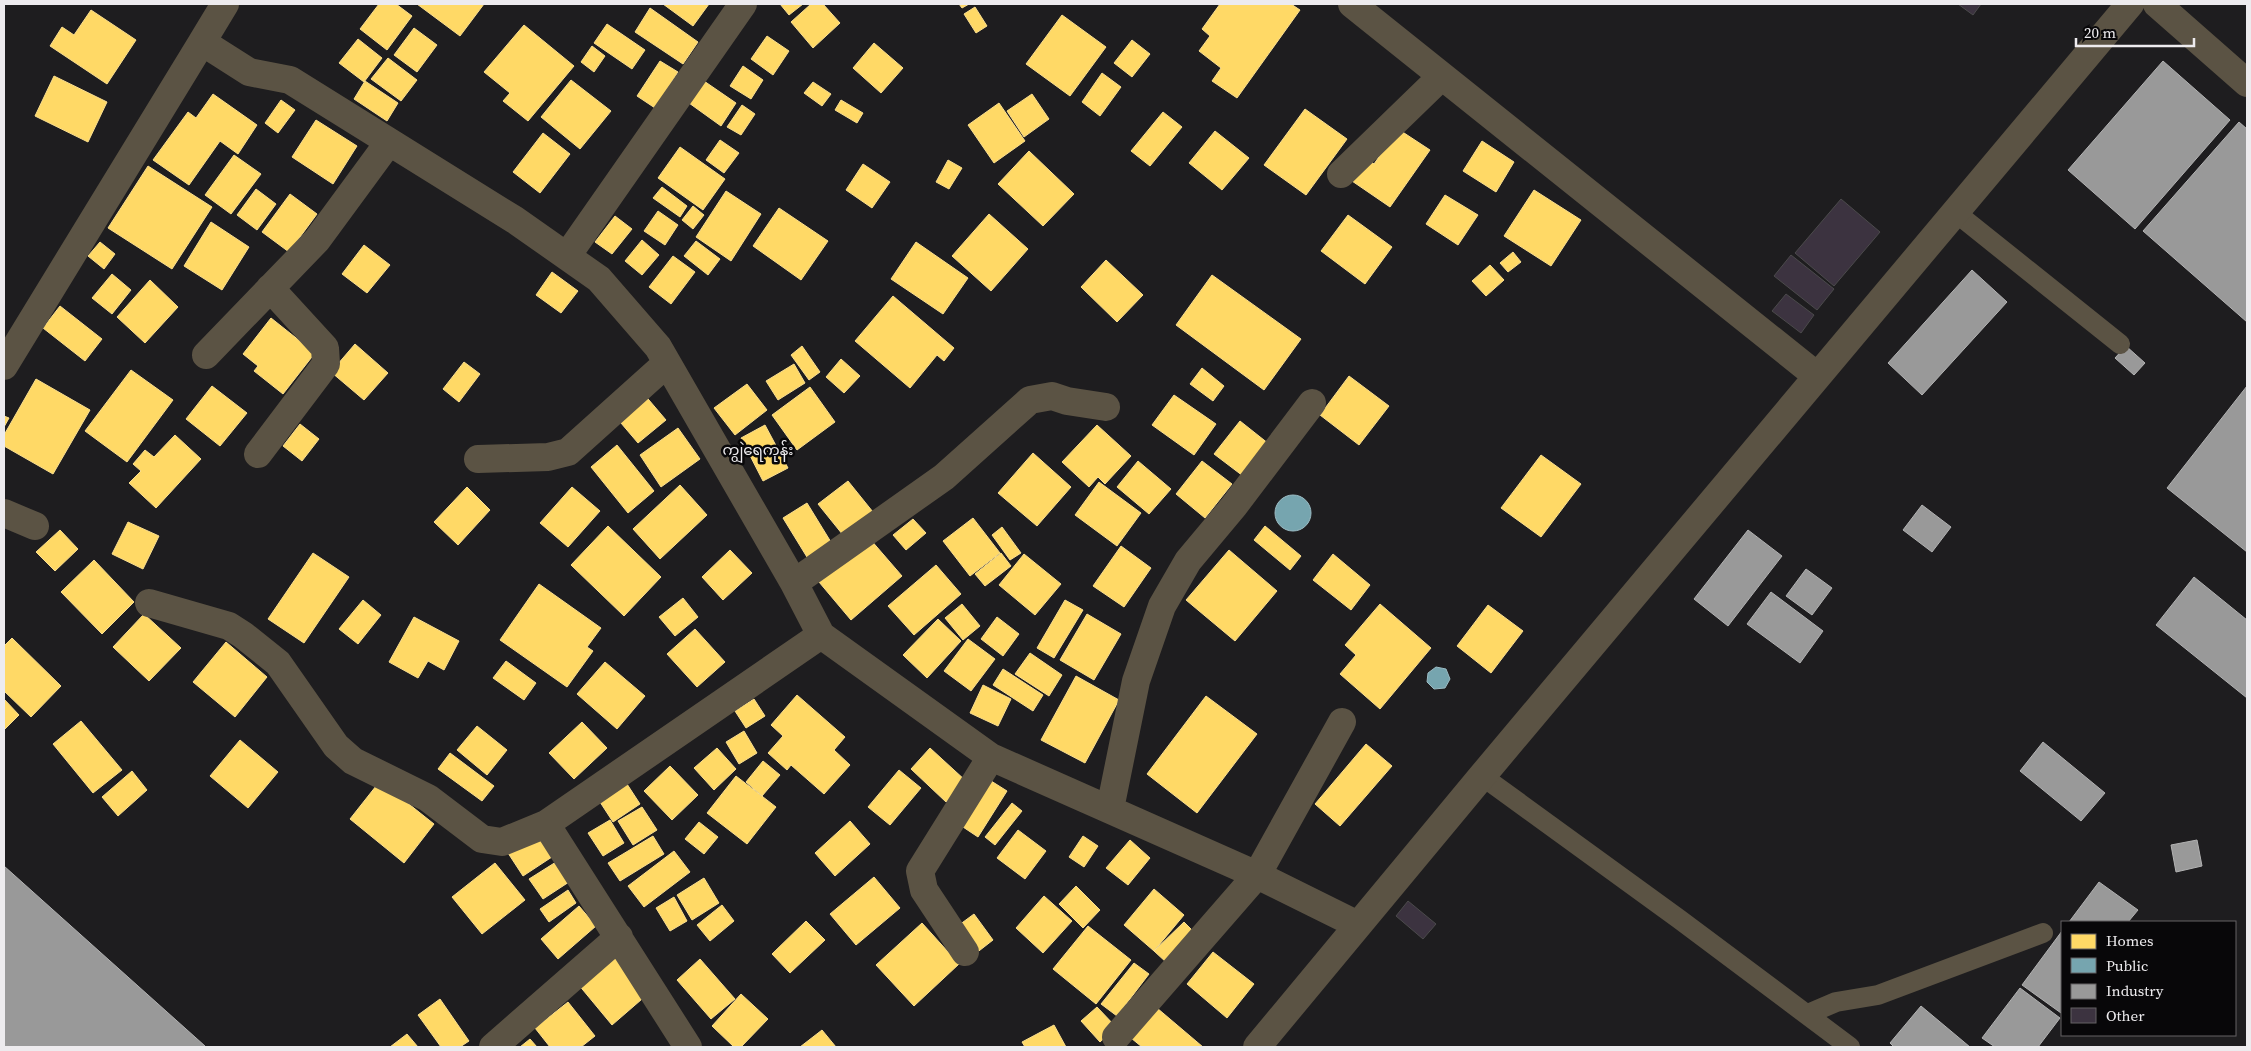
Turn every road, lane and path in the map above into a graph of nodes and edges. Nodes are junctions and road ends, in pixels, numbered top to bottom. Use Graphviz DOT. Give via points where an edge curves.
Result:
graph roads {
  1 [pos="225,4"];
  2 [pos="743,4"];
  3 [pos="1352,4"];
  4 [pos="2130,4"];
  5 [pos="2157,4"];
  6 [pos="202,42"];
  7 [pos="1442,76"];
  8 [pos="2247,83"];
  9 [pos="389,142"];
  10 [pos="1341,174"];
  11 [pos="1955,212"];
  12 [pos="567,256"];
  13 [pos="270,288"];
  14 [pos="2120,344"];
  15 [pos="206,355"];
  16 [pos="666,364"];
  17 [pos="4,366"];
  18 [pos="1817,376"];
  19 [pos="1312,402"];
  20 [pos="1106,407"];
  21 [pos="258,454"];
  22 [pos="478,459"];
  23 [pos="4,513"];
  24 [pos="35,526"];
  25 [pos="794,583"];
  26 [pos="149,603"];
  27 [pos="821,635"];
  28 [pos="1342,722"];
  29 [pos="991,756"];
  30 [pos="1482,776"];
  31 [pos="1110,808"];
  32 [pos="546,824"];
  33 [pos="1256,875"];
  34 [pos="1358,925"];
  35 [pos="2042,933"];
  36 [pos="619,937"];
  37 [pos="965,952"];
  38 [pos="1808,1014"];
  39 [pos="1116,1037"];
  40 [pos="493,1047"];
  41 [pos="688,1047"];
  42 [pos="1257,1047"];
  43 [pos="1850,1047"];
  1 -- 6 [label="street"];
  2 -- 12 [label="street"];
  3 -- 7 [label="street"];
  4 -- 11 [label="street"];
  5 -- 8 [label="street"];
  6 -- 9 [label="street" via="249,72 290,80"];
  6 -- 17 [label="street"];
  7 -- 10 [label="street"];
  7 -- 18 [label="street"];
  9 -- 12 [label="street"];
  9 -- 13 [label="street" via="317,240"];
  11 -- 14 [label="lane"];
  11 -- 18 [label="street"];
  12 -- 16 [label="street" via="599,279 658,347"];
  13 -- 15 [label="street"];
  13 -- 21 [label="street" via="325,348 326,364"];
  16 -- 22 [label="street" via="568,452 548,457"];
  16 -- 25 [label="street"];
  18 -- 30 [label="street"];
  19 -- 31 [label="street" via="1188,561 1162,606 1136,681"];
  20 -- 25 [label="street" via="1052,396 1030,400 944,477"];
  23 -- 24 [label="street"];
  25 -- 27 [label="street"];
  26 -- 32 [label="street" via="230,626 243,635 278,663 336,746 353,761 428,798 482,840 502,842"];
  27 -- 29 [label="street"];
  27 -- 32 [label="street"];
  28 -- 33 [label="street"];
  29 -- 31 [label="street"];
  29 -- 37 [label="street" via="920,871 924,890"];
  30 -- 34 [label="street"];
  30 -- 38 [label="lane"];
  31 -- 33 [label="street"];
  32 -- 36 [label="street"];
  33 -- 34 [label="street"];
  33 -- 39 [label="street"];
  34 -- 42 [label="street"];
  35 -- 38 [label="lane" via="1878,995 1836,1002"];
  36 -- 40 [label="street"];
  36 -- 41 [label="street"];
  38 -- 43 [label="lane"];
}
